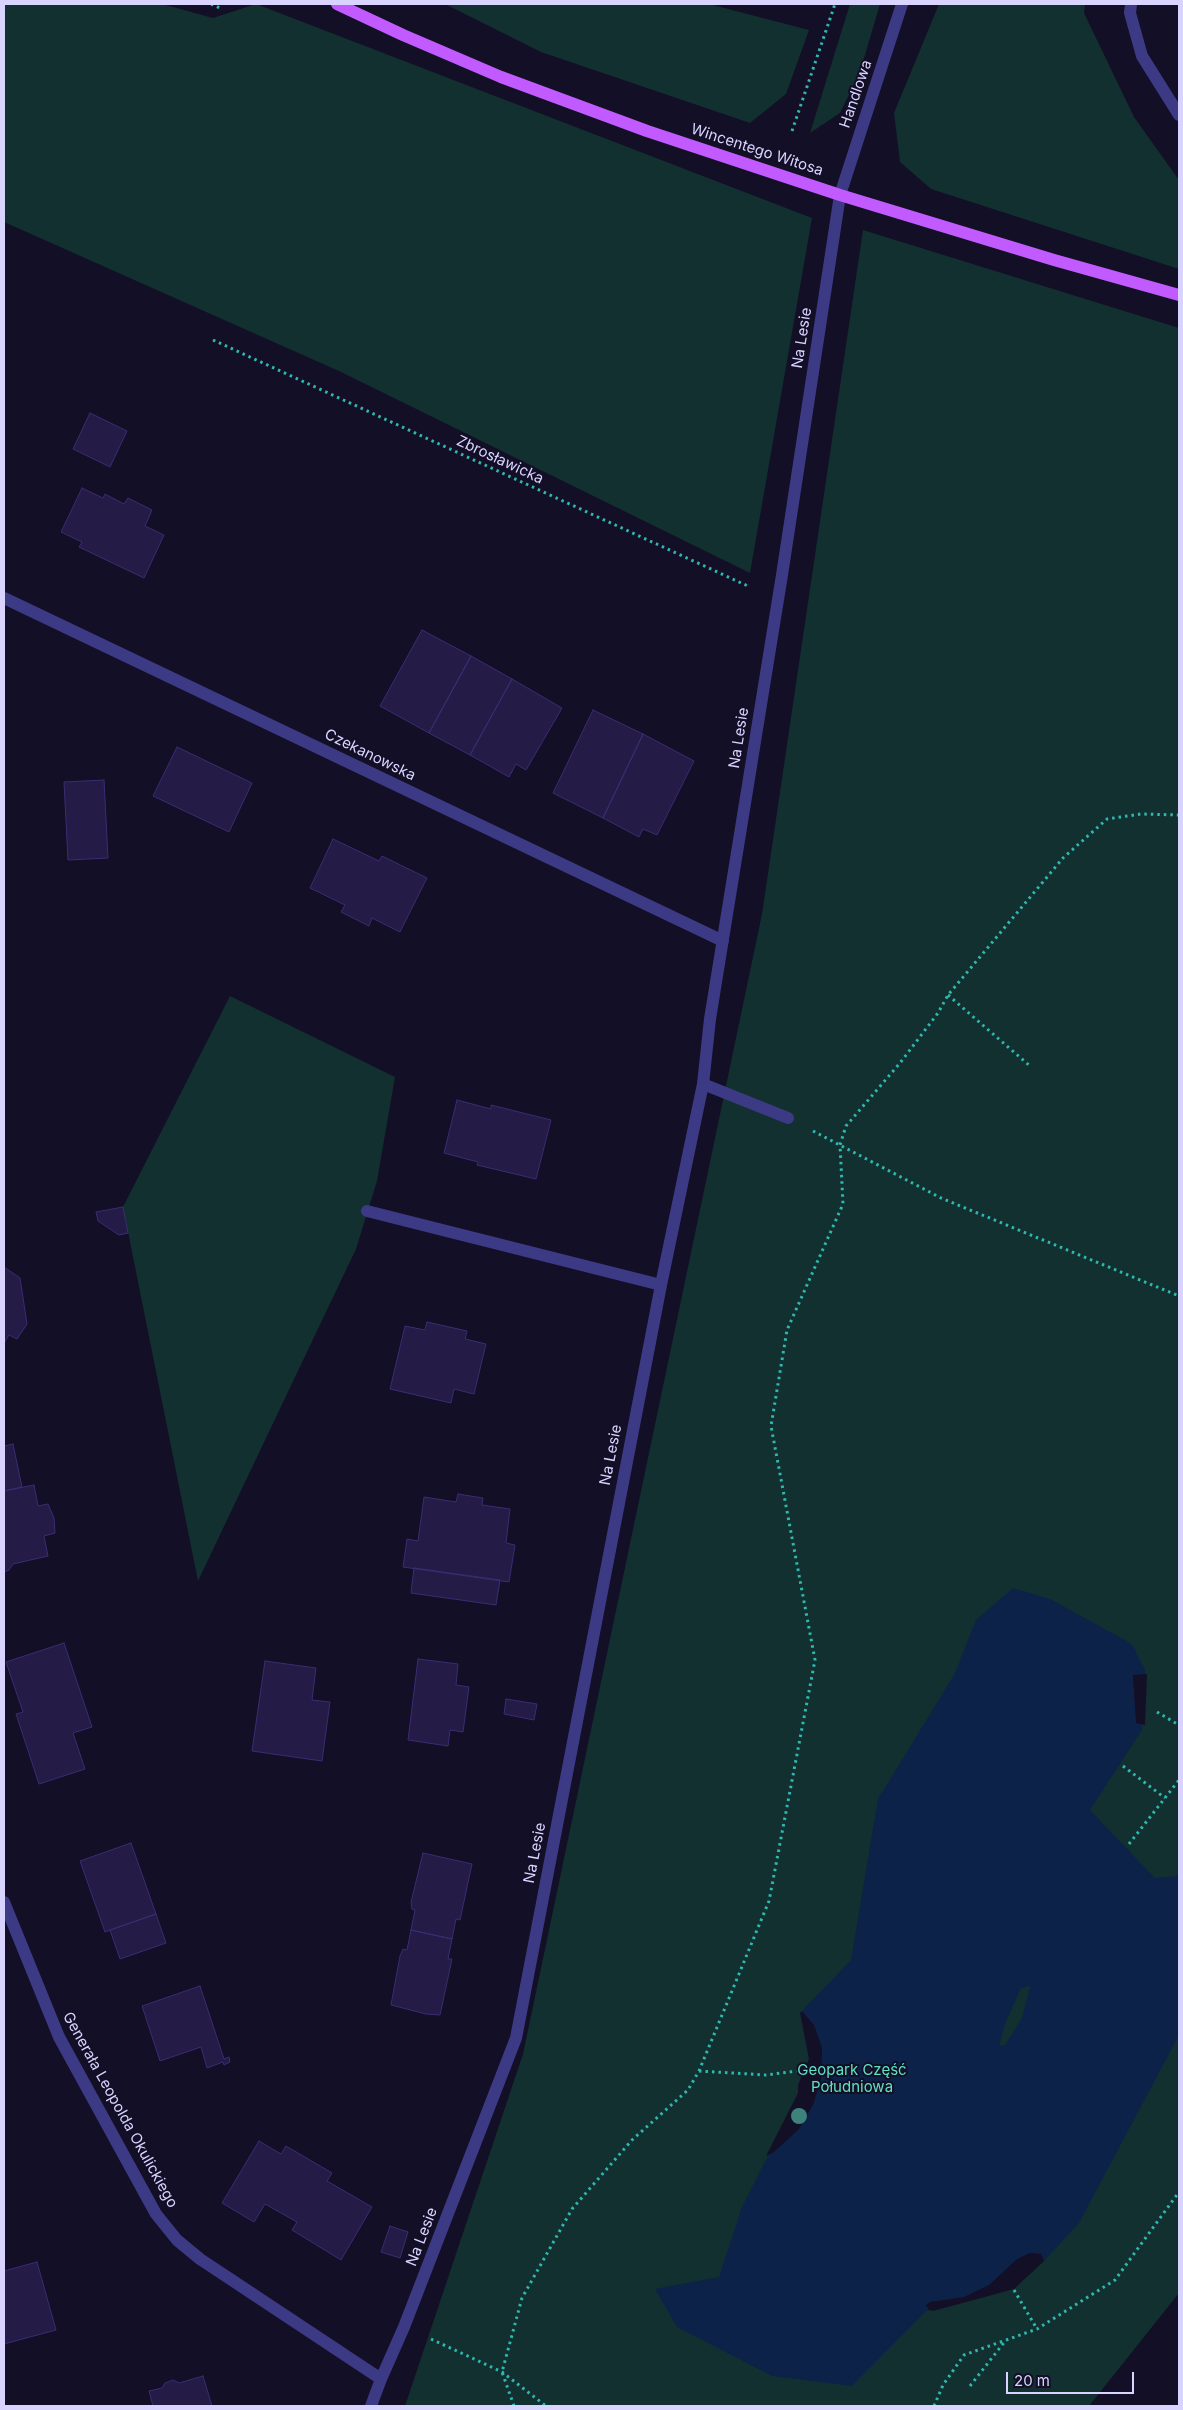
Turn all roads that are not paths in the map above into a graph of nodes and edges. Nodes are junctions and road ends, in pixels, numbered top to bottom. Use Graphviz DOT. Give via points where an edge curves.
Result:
graph roads {
  1 [pos="337,4"];
  2 [pos="902,4"];
  3 [pos="1131,4"];
  4 [pos="1179,115"];
  5 [pos="840,195"];
  6 [pos="1179,296"];
  7 [pos="4,598"];
  8 [pos="723,941"];
  9 [pos="703,1084"];
  10 [pos="788,1118"];
  11 [pos="367,1211"];
  12 [pos="660,1284"];
  13 [pos="4,1902"];
  14 [pos="381,2379"];
  15 [pos="371,2406"];
  1 -- 5 [label="main road, Wincentego Witosa" via="501,77 647,132"];
  2 -- 5 [label="street, Handlowa"];
  3 -- 4 [label="street" via="1130,13 1142,56"];
  5 -- 6 [label="main road, Wincentego Witosa"];
  5 -- 8 [label="street, Na Lesie"];
  7 -- 8 [label="street, Czekanowska"];
  8 -- 9 [label="street, Na Lesie"];
  9 -- 10 [label="street"];
  9 -- 12 [label="street, Na Lesie"];
  11 -- 12 [label="street"];
  12 -- 14 [label="street, Na Lesie" via="516,2038"];
  13 -- 14 [label="street, Generała Leopolda Okulickiego" via="59,2037 156,2214 177,2240 200,2259"];
  14 -- 15 [label="street, Na Lesie"];
}
